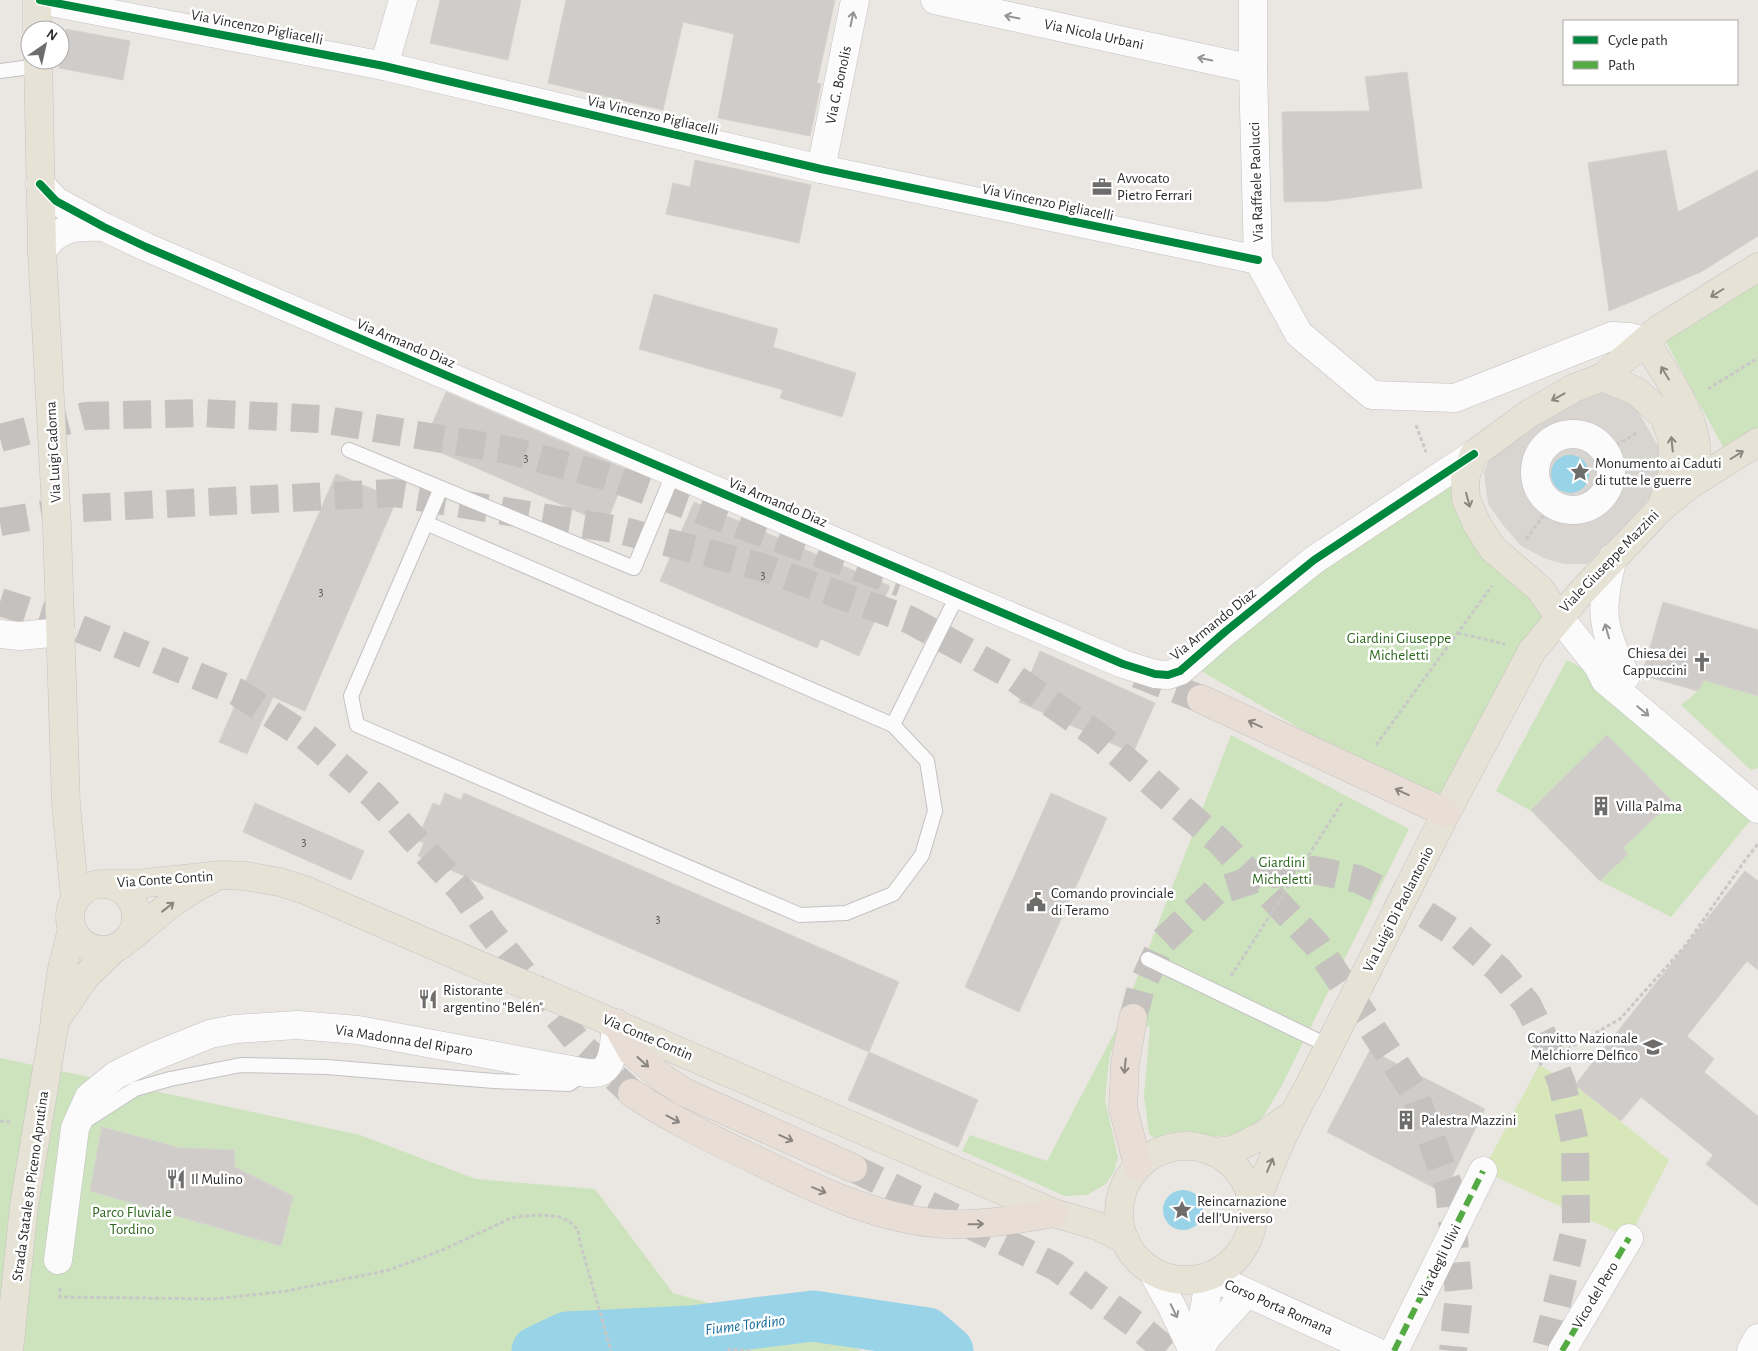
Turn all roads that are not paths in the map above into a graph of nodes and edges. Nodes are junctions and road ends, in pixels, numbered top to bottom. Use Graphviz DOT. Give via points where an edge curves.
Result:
graph roads {
  1 [pos="39,0"];
  2 [pos="403,0"];
  3 [pos="855,0"];
  4 [pos="935,0"];
  5 [pos="1254,0"];
  6 [pos="38,20"];
  7 [pos="384,66"];
  8 [pos="20,67"];
  9 [pos="1253,69"];
  10 [pos="38,70"];
  11 [pos="0,71"];
  12 [pos="821,169"];
  13 [pos="40,184"];
  14 [pos="104,227"];
  15 [pos="42,251"];
  16 [pos="1258,260"];
  17 [pos="1758,267"];
  18 [pos="1645,341"];
  19 [pos="1602,377"];
  20 [pos="1758,442"];
  21 [pos="349,450"];
  22 [pos="1474,454"];
  23 [pos="674,472"];
  24 [pos="1691,484"];
  25 [pos="441,488"];
  26 [pos="1552,504"];
  27 [pos="1661,508"];
  28 [pos="426,523"];
  29 [pos="1613,558"];
  30 [pos="1519,562"];
  31 [pos="958,594"];
  32 [pos="1578,596"];
  33 [pos="1559,616"];
  34 [pos="61,632"];
  35 [pos="0,634"];
  36 [pos="1626,676"];
  37 [pos="1201,699"];
  38 [pos="893,725"];
  39 [pos="1758,809"];
  40 [pos="1446,813"];
  41 [pos="68,845"];
  42 [pos="220,875"];
  43 [pos="104,883"];
  44 [pos="75,899"];
  45 [pos="72,929"];
  46 [pos="122,943"];
  47 [pos="1148,959"];
  48 [pos="1133,1018"];
  49 [pos="55,1021"];
  50 [pos="616,1023"];
  51 [pos="1329,1046"];
  52 [pos="586,1073"];
  53 [pos="632,1093"];
  54 [pos="1292,1115"];
  55 [pos="76,1128"];
  56 [pos="1213,1152"];
  57 [pos="1138,1166"];
  58 [pos="853,1168"];
  59 [pos="1483,1171"];
  60 [pos="1121,1196"];
  61 [pos="1253,1211"];
  62 [pos="1062,1216"];
  63 [pos="1629,1238"];
  64 [pos="1125,1240"];
  65 [pos="58,1260"];
  66 [pos="1152,1271"];
  67 [pos="1210,1276"];
  68 [pos="1247,1293"];
  69 [pos="1758,1338"];
  70 [pos="9,1351"];
  71 [pos="1196,1351"];
  72 [pos="1375,1351"];
  73 [pos="1394,1351"];
  74 [pos="1562,1351"];
  75 [pos="1751,1351"];
  1 -- 6 [label="main road"];
  1 -- 7 [label="street, Via Vincenzo Pigliacelli"];
  2 -- 7 [label="street"];
  12 -- 3 [label="street, Via G. Bonolis, one-way"];
  9 -- 4 [label="street, Via Nicola Urbani, one-way"];
  5 -- 9 [label="street, Via Raffaele Paolucci"];
  7 -- 12 [label="street, Via Vincenzo Pigliacelli"];
  8 -- 11 [label="lane"];
  9 -- 16 [label="street, Via Raffaele Paolucci"];
  10 -- 13 [label="main road, Via Luigi Cadorna"];
  12 -- 16 [label="street, Via Vincenzo Pigliacelli"];
  13 -- 14 [label="street, Via Armando Diaz" via="56,200"];
  13 -- 15 [label="main road, Via Luigi Cadorna"];
  14 -- 15 [label="street" via="81,226 66,230 49,240"];
  14 -- 23 [label="street, Via Armando Diaz"];
  15 -- 34 [label="main road, Via Luigi Cadorna"];
  16 -- 18 [label="street, Via Raffaele Paolucci" via="1299,334 1372,394 1455,398 1612,336"];
  17 -- 18 [label="main road, one-way"];
  18 -- 19 [label="main road"];
  24 -- 18 [label="main road, one-way" via="1697,460 1695,436 1684,404"];
  19 -- 22 [label="main road, one-way" via="1574,388 1530,413"];
  27 -- 19 [label="main road, one-way" via="1674,470 1672,438 1664,416 1636,391"];
  24 -- 20 [label="main road, Viale Giuseppe Mazzini, one-way"];
  21 -- 25 [label="lane"];
  22 -- 30 [label="main road, Viale Giuseppe Mazzini, one-way" via="1466,478 1466,499 1492,548"];
  22 -- 31 [label="street, Via Armando Diaz" via="1314,560 1180,671 1168,675 1123,664"];
  23 -- 25 [label="lane" via="634,568"];
  23 -- 31 [label="street, Via Armando Diaz"];
  24 -- 27 [label="main road, Viale Giuseppe Mazzini"];
  25 -- 28 [label="lane"];
  26 -- 26 [label="street" via="1577,510 1600,500 1611,476 1605,452 1597,443 1580,436 1562,436 1552,441 1540,455 1535,473 1543,495"];
  27 -- 29 [label="main road, Viale Giuseppe Mazzini"];
  28 -- 38 [label="lane"];
  28 -- 38 [label="lane" via="351,696 357,725 800,914 846,913 893,894 922,855 935,811 927,762"];
  29 -- 32 [label="main road, Viale Giuseppe Mazzini"];
  36 -- 29 [label="street, one-way" via="1604,621 1604,599"];
  30 -- 32 [label="main road" via="1548,587"];
  30 -- 33 [label="main road, Viale Giuseppe Mazzini"];
  31 -- 38 [label="lane"];
  32 -- 33 [label="main road, Viale Giuseppe Mazzini"];
  33 -- 39 [label="street, one-way" via="1606,680"];
  33 -- 40 [label="main road, Via Luigi Di Paolantonio" via="1532,651"];
  34 -- 35 [label="street" via="19,636"];
  34 -- 41 [label="main road, Via Luigi Cadorna"];
  40 -- 37 [label="highway, one-way"];
  40 -- 51 [label="main road, Via Luigi Di Paolantonio"];
  41 -- 43 [label="main road, Via Luigi Cadorna" via="84,871"];
  41 -- 44 [label="main road, Via Luigi Cadorna"];
  42 -- 43 [label="main road, Via Conte Contin" via="137,884"];
  46 -- 42 [label="main road, Via Conte Contin, one-way" via="195,888"];
  42 -- 50 [label="main road, Via Conte Contin" via="246,876 305,890"];
  43 -- 44 [label="main road" via="90,886"];
  43 -- 46 [label="main road" via="127,892 136,910 134,929"];
  44 -- 45 [label="main road" via="71,908"];
  45 -- 46 [label="main road" via="85,945 95,949 105,950"];
  45 -- 49 [label="main road, Strada Statale 81 Piceno Aprutina" via="62,969"];
  46 -- 49 [label="main road, Via Conte Contin" via="85,977"];
  47 -- 51 [label="lane"];
  48 -- 57 [label="highway, one-way" via="1125,1064 1123,1108"];
  49 -- 70 [label="main road, Strada Statale 81 Piceno Aprutina, bridge" via="24,1206"];
  50 -- 52 [label="street" via="596,1048"];
  50 -- 58 [label="highway, one-way" via="632,1052 684,1092"];
  50 -- 62 [label="main road, Via Conte Contin"];
  51 -- 54 [label="main road, Via Luigi Di Paolantonio"];
  52 -- 55 [label="lane, Via Madonna del Riparo" via="568,1084 327,1067 241,1065 135,1089"];
  52 -- 55 [label="street, Via Madonna del Riparo" via="358,1030 297,1025 235,1029 183,1043 116,1075 90,1097"];
  53 -- 62 [label="highway, one-way" via="683,1124 807,1185 899,1218 980,1224"];
  54 -- 56 [label="main road" via="1233,1150"];
  61 -- 54 [label="main road, Via Luigi Di Paolantonio, one-way"];
  55 -- 65 [label="street, Via Madonna del Riparo"];
  56 -- 57 [label="main road" via="1193,1146 1173,1147 1154,1154"];
  56 -- 61 [label="main road" via="1226,1159 1246,1182"];
  57 -- 60 [label="main road" via="1127,1180"];
  59 -- 73 [label="street, Via degli Ulivi"];
  60 -- 62 [label="main road" via="1092,1214"];
  60 -- 64 [label="main road" via="1120,1218"];
  61 -- 67 [label="main road" via="1247,1243 1238,1257 1225,1269"];
  62 -- 64 [label="main road, Via Conte Contin" via="1098,1226"];
  63 -- 74 [label="street, Vico del Pero"];
  64 -- 66 [label="main road" via="1136,1258"];
  66 -- 67 [label="main road" via="1166,1278 1181,1280"];
  66 -- 71 [label="street, one-way"];
  67 -- 68 [label="street, Corso Porta Romana"];
  67 -- 71 [label="street"];
  68 -- 71 [label="street"];
  68 -- 72 [label="street, Corso Porta Romana"];
  69 -- 75 [label="street"];
}
